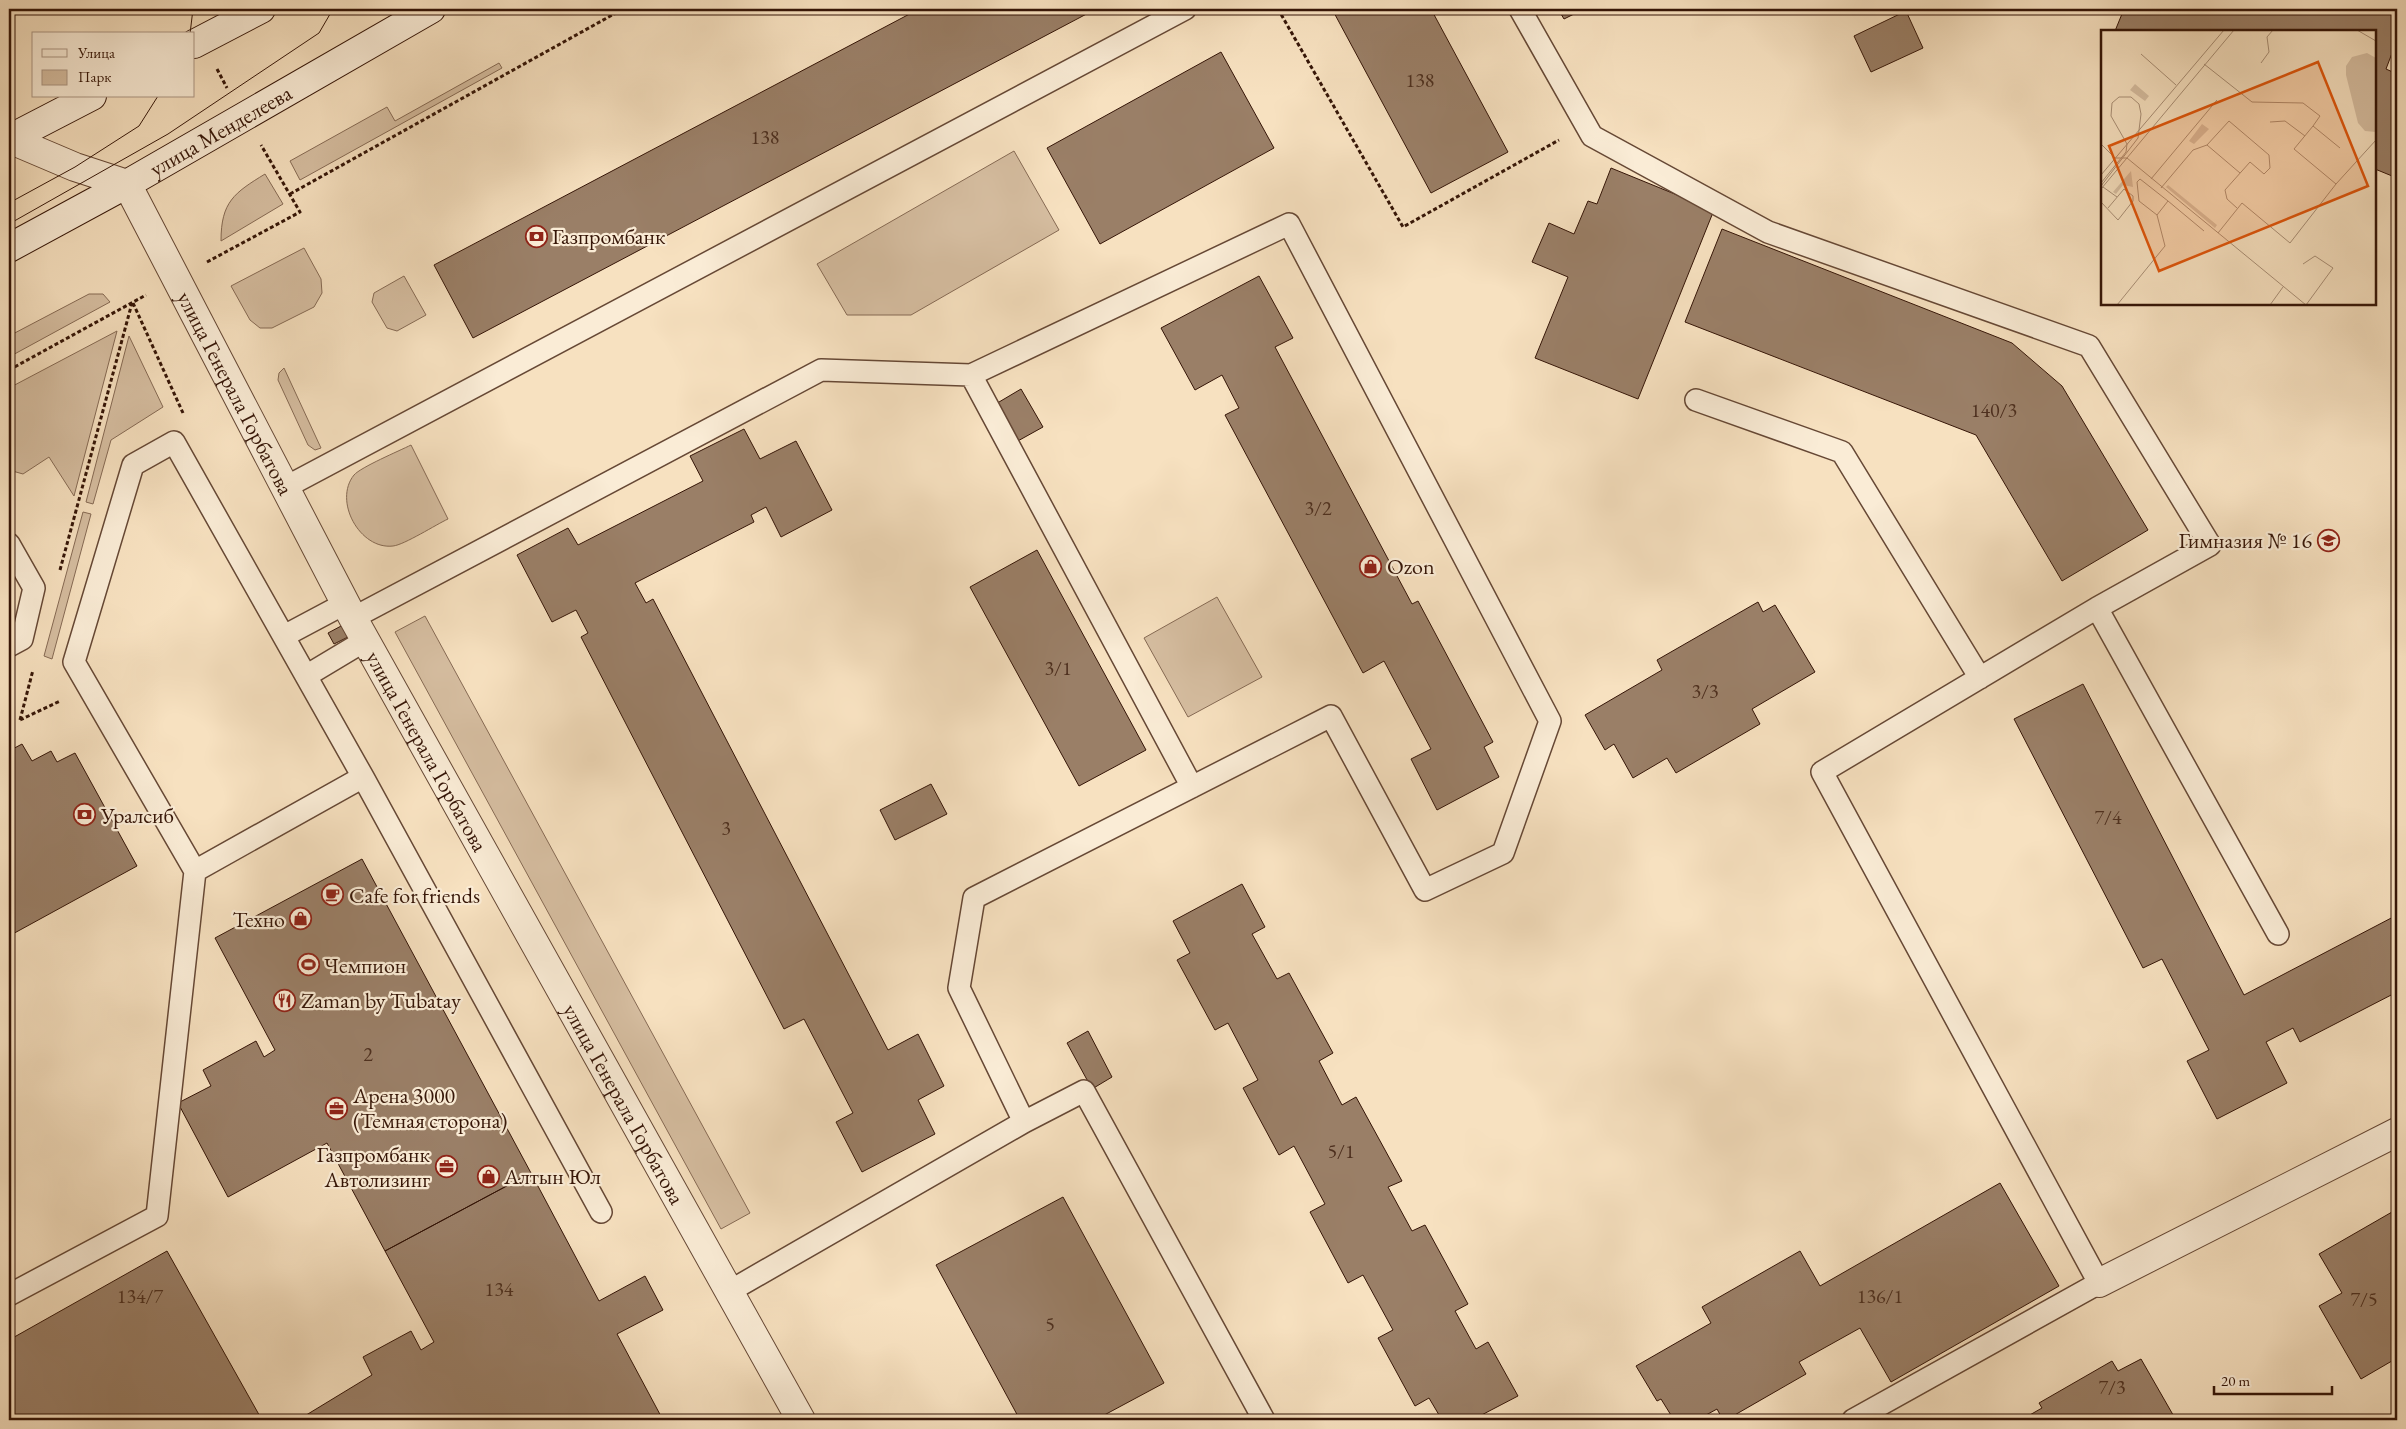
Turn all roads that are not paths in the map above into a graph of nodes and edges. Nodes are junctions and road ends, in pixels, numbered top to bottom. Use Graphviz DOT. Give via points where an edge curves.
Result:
graph roads {
  1 [pos="260,9"];
  2 [pos="431,9"];
  3 [pos="1185,9"];
  4 [pos="1520,9"];
  5 [pos="195,43"];
  6 [pos="88,98"];
  7 [pos="9,139"];
  8 [pos="127,184"];
  9 [pos="9,248"];
  10 [pos="971,375"];
  11 [pos="1696,400"];
  12 [pos="286,487"];
  13 [pos="9,544"];
  14 [pos="2097,608"];
  15 [pos="355,620"];
  16 [pos="284,636"];
  17 [pos="9,646"];
  18 [pos="306,676"];
  19 [pos="1980,678"];
  20 [pos="363,777"];
  21 [pos="1192,787"];
  22 [pos="194,871"];
  23 [pos="2278,934"];
  24 [pos="1024,1122"];
  25 [pos="2397,1132"];
  26 [pos="601,1212"];
  27 [pos="2099,1283"];
  28 [pos="730,1291"];
  29 [pos="9,1296"];
  30 [pos="801,1420"];
  31 [pos="1264,1420"];
  32 [pos="1853,1420"];
  1 -- 5 [label="street"];
  2 -- 8 [label="street, улица Менделеева"];
  3 -- 12 [label="lane"];
  4 -- 14 [label="lane" via="1592,136 1768,232 2089,346 2210,546"];
  6 -- 7 [label="street"];
  7 -- 8 [label="street" via="75,167"];
  8 -- 9 [label="street, улица Менделеева"];
  8 -- 12 [label="street, улица Генерала Горбатова"];
  10 -- 15 [label="lane" via="820,370"];
  10 -- 21 [label="lane"];
  10 -- 21 [label="lane" via="1289,224 1550,721 1502,853 1424,890 1331,716"];
  11 -- 19 [label="lane" via="1842,452"];
  12 -- 15 [label="street, улица Генерала Горбатова"];
  13 -- 17 [label="lane" via="34,588 22,639"];
  14 -- 19 [label="lane"];
  14 -- 23 [label="lane"];
  15 -- 16 [label="lane"];
  15 -- 18 [label="lane"];
  15 -- 28 [label="street, улица Генерала Горбатова"];
  16 -- 18 [label="lane"];
  16 -- 22 [label="lane" via="174,442 134,465 74,662"];
  18 -- 20 [label="lane"];
  19 -- 27 [label="lane" via="1822,772"];
  20 -- 22 [label="lane"];
  20 -- 26 [label="lane"];
  21 -- 24 [label="lane" via="974,898 959,988"];
  22 -- 29 [label="lane" via="157,1216"];
  24 -- 28 [label="lane"];
  24 -- 31 [label="lane" via="1084,1091"];
  25 -- 27 [label="street"];
  27 -- 32 [label="lane"];
  28 -- 30 [label="street, улица Генерала Горбатова"];
}
